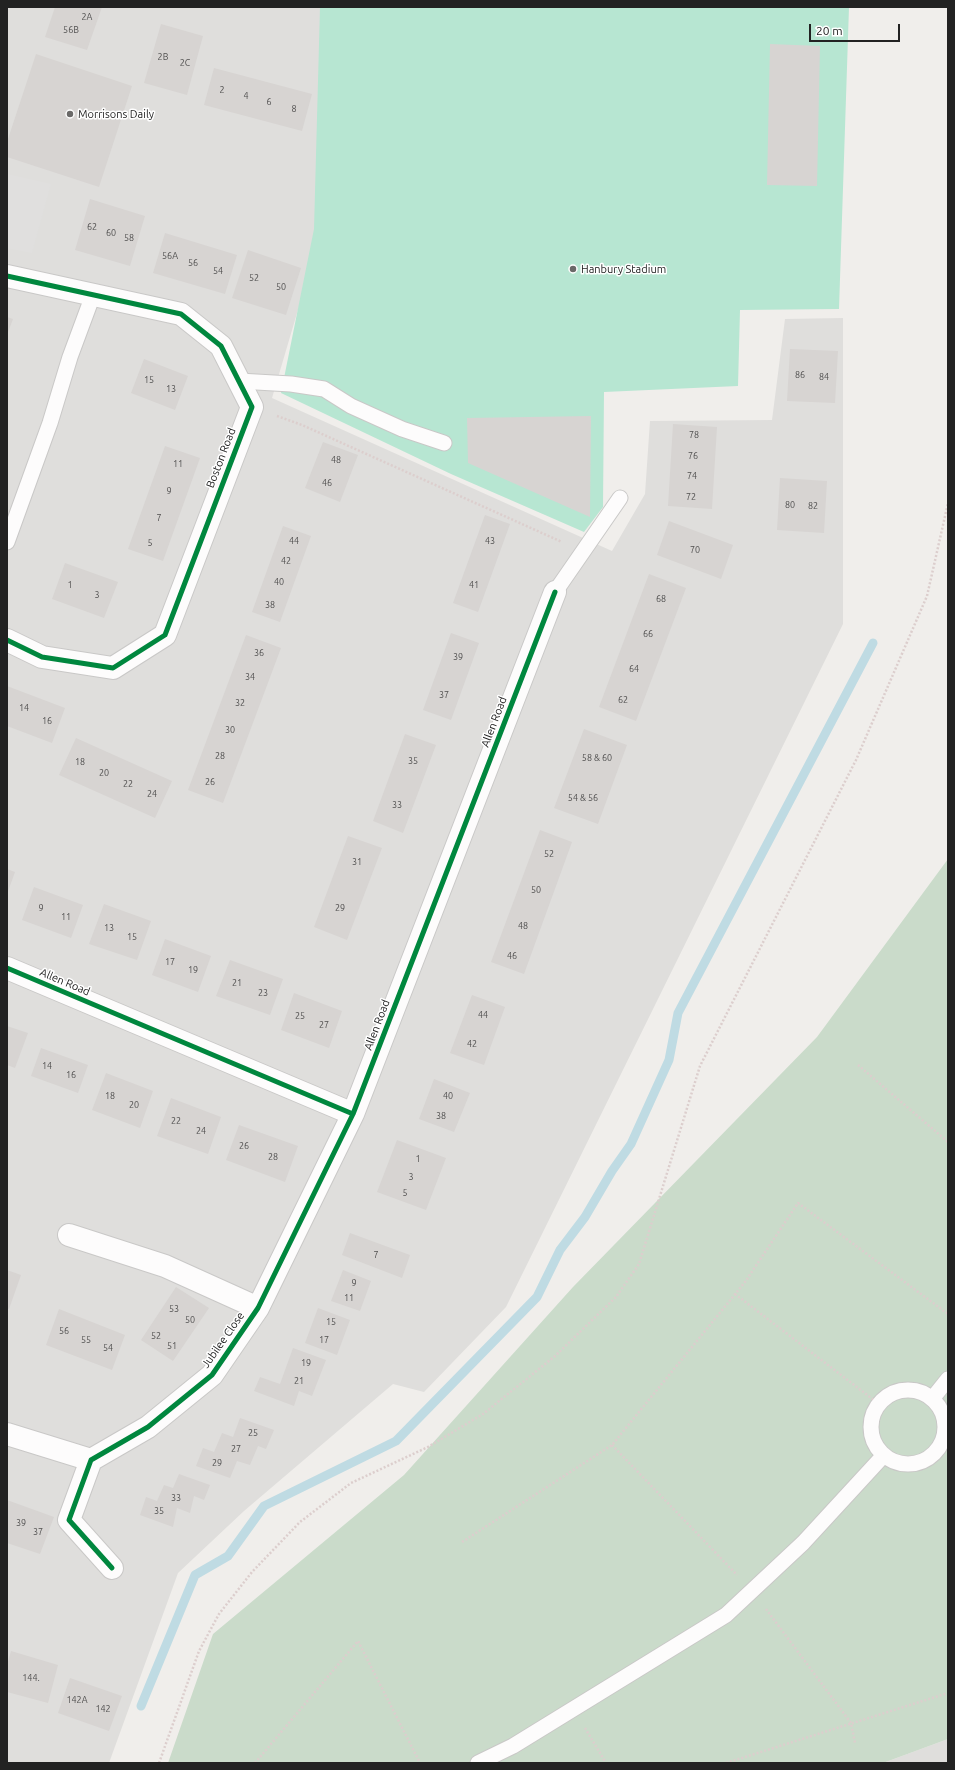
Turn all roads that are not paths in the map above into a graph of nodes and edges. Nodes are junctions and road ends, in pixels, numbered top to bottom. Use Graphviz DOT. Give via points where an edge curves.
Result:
graph roads {
  1 [pos="7,276"];
  2 [pos="93,294"];
  3 [pos="239,381"];
  4 [pos="444,443"];
  5 [pos="620,498"];
  6 [pos="7,542"];
  7 [pos="555,592"];
  8 [pos="7,640"];
  9 [pos="7,968"];
  10 [pos="353,1114"];
  11 [pos="69,1236"];
  12 [pos="258,1308"];
  13 [pos="948,1380"];
  14 [pos="932,1399"];
  15 [pos="7,1434"];
  16 [pos="943,1451"];
  17 [pos="884,1455"];
  18 [pos="91,1460"];
  19 [pos="112,1568"];
  20 [pos="478,1763"];
  1 -- 2 [label="street"];
  2 -- 3 [label="street" via="181,314 221,346"];
  2 -- 6 [label="lane"];
  3 -- 4 [label="lane" via="324,389 351,406 402,429"];
  3 -- 8 [label="street, Boston Road" via="252,407 164,635 113,668 42,657"];
  5 -- 7 [label="lane"];
  7 -- 10 [label="street, Allen Road"];
  9 -- 10 [label="street, Allen Road"];
  10 -- 12 [label="street, Jubilee Close"];
  11 -- 12 [label="street, Jubilee Close" via="165,1266"];
  12 -- 18 [label="street, Jubilee Close" via="212,1374 148,1427"];
  13 -- 14 [label="lane"];
  14 -- 16 [label="lane" via="940,1408 944,1419"];
  14 -- 17 [label="lane" via="916,1391 898,1391 879,1404 873,1415 871,1427 873,1440"];
  15 -- 18 [label="street"];
  16 -- 17 [label="lane" via="912,1464 900,1463"];
  17 -- 20 [label="lane" via="803,1543 726,1615 513,1746"];
  18 -- 19 [label="street" via="69,1520"];
}
